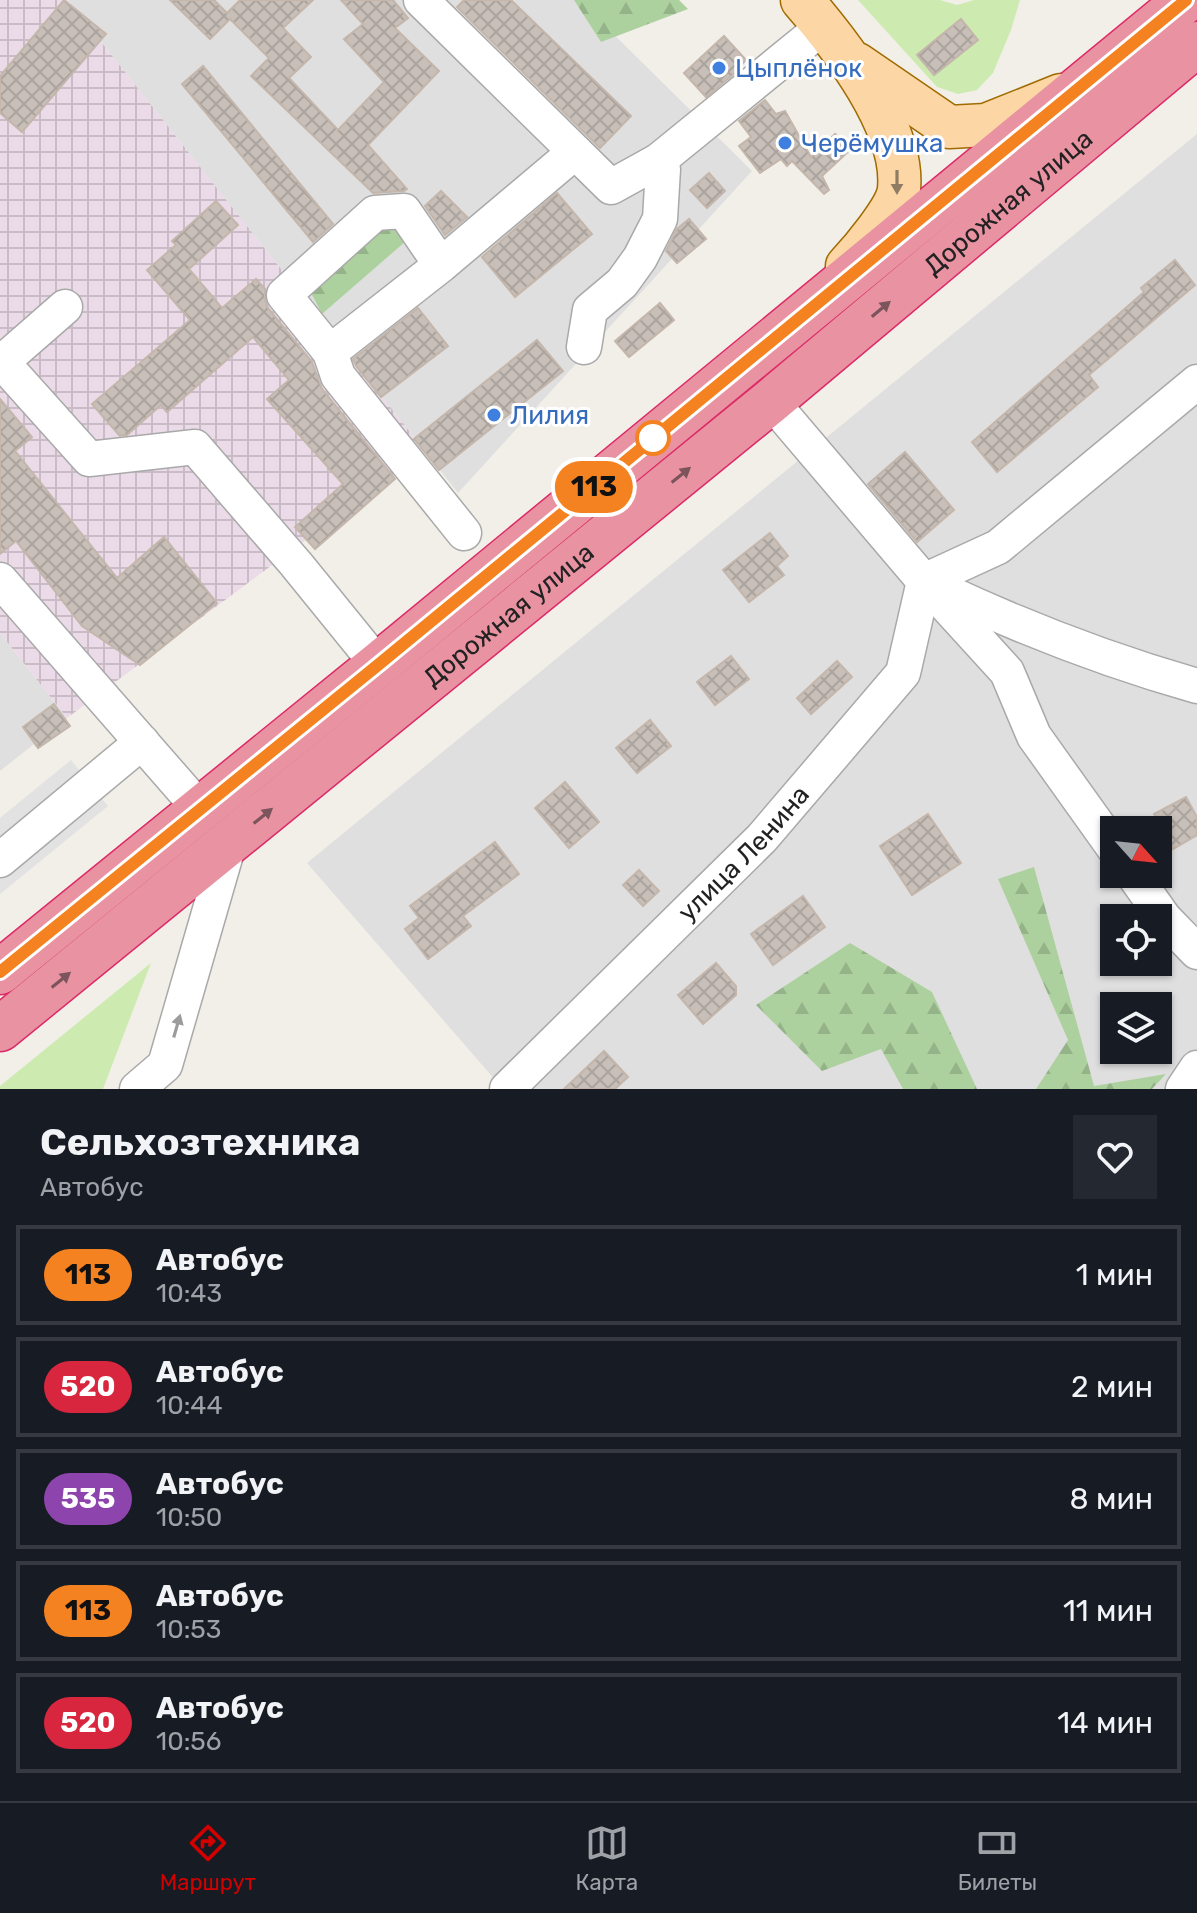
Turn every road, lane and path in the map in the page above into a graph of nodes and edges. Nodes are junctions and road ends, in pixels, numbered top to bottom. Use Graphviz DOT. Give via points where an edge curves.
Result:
graph roads {
  1 [pos="421,0"];
  2 [pos="1186,0"];
  3 [pos="813,13"];
  4 [pos="1197,44"];
  5 [pos="851,59"];
  6 [pos="1077,88"];
  7 [pos="575,152"];
  8 [pos="658,161"];
  9 [pos="441,265"];
  10 [pos="815,304"];
  11 [pos="65,307"];
  12 [pos="584,347"];
  13 [pos="330,352"];
  14 [pos="1197,382"];
  15 [pos="771,401"];
  16 [pos="464,533"];
  17 [pos="0,580"];
  18 [pos="924,581"];
  19 [pos="378,665"];
  20 [pos="1197,686"];
  21 [pos="142,742"];
  22 [pos="200,809"];
  23 [pos="1100,828"];
  24 [pos="229,844"];
  25 [pos="0,860"];
  26 [pos="1143,888"];
  27 [pos="1197,952"];
  28 [pos="0,972"];
  29 [pos="0,1029"];
  30 [pos="1197,1068"];
  31 [pos="161,1077"];
  32 [pos="137,1089"];
  33 [pos="507,1089"];
  34 [pos="1183,1089"];
  1 -- 7 [label="street"];
  2 -- 6 [label="highway, Дорожная улица"];
  3 -- 5 [label="main road"];
  3 -- 8 [label="street"];
  15 -- 4 [label="highway, Дорожная улица, one-way"];
  5 -- 6 [label="main road" via="949,127 986,125"];
  5 -- 10 [label="main road, one-way" via="894,140 899,191 872,237"];
  6 -- 10 [label="highway, Дорожная улица"];
  7 -- 8 [label="street" via="611,187"];
  7 -- 9 [label="street"];
  8 -- 12 [label="street" via="663,169 660,219 622,283 590,310"];
  9 -- 13 [label="street"];
  9 -- 13 [label="street" via="404,211 375,213 284,295"];
  10 -- 19 [label="highway, Дорожная улица"];
  11 -- 19 [label="street" via="2,362 89,459 195,447"];
  13 -- 16 [label="street" via="338,376"];
  14 -- 18 [label="street" via="998,547"];
  15 -- 18 [label="street"];
  24 -- 15 [label="highway, Дорожная улица, one-way"];
  17 -- 21 [label="street"];
  18 -- 20 [label="street" via="1000,616"];
  18 -- 23 [label="street" via="1007,672 1034,736"];
  18 -- 33 [label="street, улица Ленина" via="903,673 762,838"];
  19 -- 22 [label="highway, Дорожная улица"];
  21 -- 22 [label="street"];
  21 -- 25 [label="street"];
  22 -- 28 [label="highway, Дорожная улица"];
  29 -- 24 [label="highway, Дорожная улица, one-way"];
  31 -- 24 [label="street, one-way"];
  26 -- 27 [label="street"];
  30 -- 34 [label="street"];
  31 -- 32 [label="street"];
}
